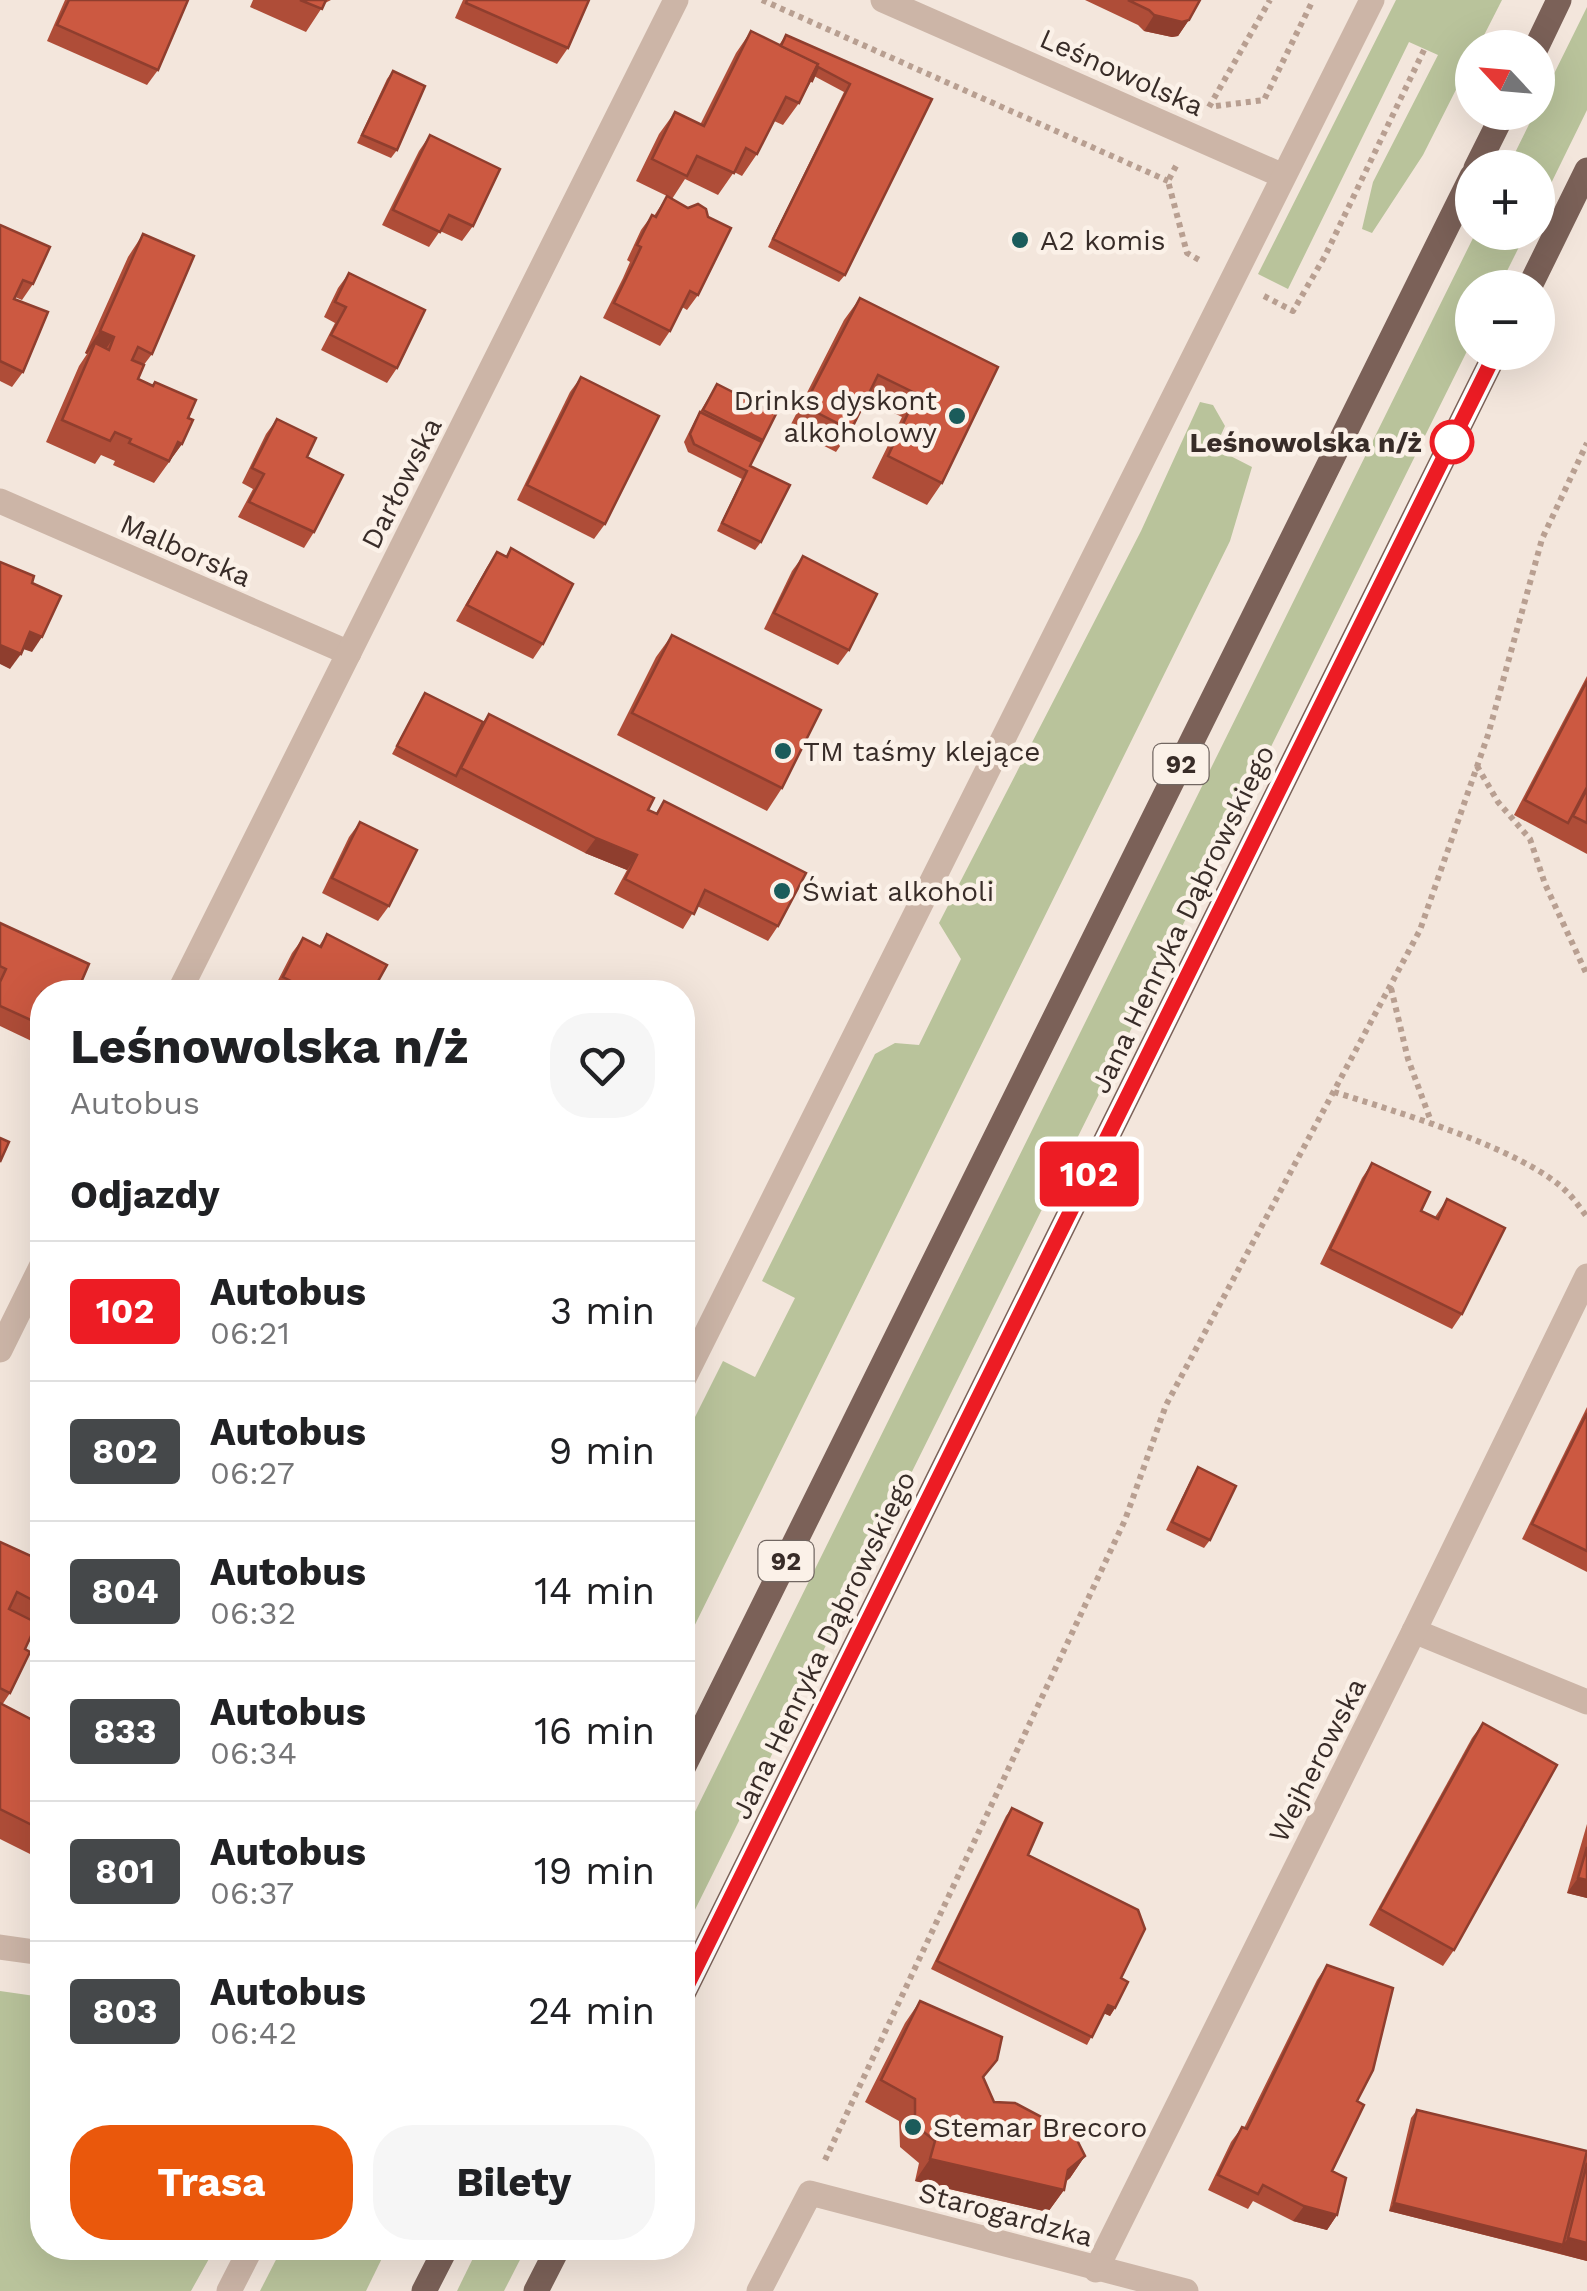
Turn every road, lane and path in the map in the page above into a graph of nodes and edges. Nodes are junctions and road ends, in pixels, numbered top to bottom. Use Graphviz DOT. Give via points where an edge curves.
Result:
graph roads {
  1 [pos="676,0"];
  2 [pos="762,0"];
  3 [pos="883,0"];
  4 [pos="1270,0"];
  5 [pos="1313,0"];
  6 [pos="1372,0"];
  7 [pos="1560,0"];
  8 [pos="1545,30"];
  9 [pos="1250,40"];
  10 [pos="1424,50"];
  11 [pos="1210,106"];
  12 [pos="1394,111"];
  13 [pos="1587,170"];
  14 [pos="1283,176"];
  15 [pos="1168,181"];
  16 [pos="1455,210"];
  17 [pos="1538,270"];
  18 [pos="1487,370"];
  19 [pos="1587,443"];
  20 [pos="0,501"];
  21 [pos="349,653"];
  22 [pos="1477,766"];
  23 [pos="1587,975"];
  24 [pos="185,980"];
  25 [pos="1390,986"];
  26 [pos="1334,1092"];
  27 [pos="1432,1125"];
  28 [pos="1587,1217"];
  29 [pos="1587,1276"];
  30 [pos="30,1288"];
  31 [pos="2,1342"];
  32 [pos="695,1356"];
  33 [pos="1414,1631"];
  34 [pos="1587,1702"];
  35 [pos="695,1744"];
  36 [pos="0,1947"];
  37 [pos="30,1951"];
  38 [pos="695,1970"];
  39 [pos="810,2193"];
  40 [pos="244,2260"];
  41 [pos="440,2260"];
  42 [pos="552,2260"];
  43 [pos="1096,2270"];
  44 [pos="229,2291"];
  45 [pos="424,2291"];
  46 [pos="536,2291"];
  47 [pos="760,2291"];
  48 [pos="1186,2291"];
  1 -- 21 [label="street, Darłowska"];
  2 -- 15 [label="path"];
  3 -- 14 [label="street, Leśnowolska"];
  4 -- 9 [label="path"];
  5 -- 11 [label="path" via="1264,100"];
  6 -- 14 [label="street"];
  7 -- 8 [label="main road"];
  10 -- 12 [label="path"];
  13 -- 17 [label="main road"];
  14 -- 32 [label="street"];
  16 -- 35 [label="main road, 92"];
  18 -- 38 [label="main road, Jana Henryka Dąbrowskiego"];
  19 -- 22 [label="path" via="1542,539"];
  20 -- 21 [label="street, Malborska"];
  21 -- 24 [label="street, Darłowska"];
  22 -- 23 [label="path" via="1530,839"];
  22 -- 25 [label="path" via="1420,930"];
  25 -- 26 [label="path"];
  25 -- 27 [label="path"];
  26 -- 27 [label="path"];
  26 -- 39 [label="path" via="1166,1405 1125,1520"];
  27 -- 28 [label="path" via="1523,1162 1566,1191"];
  29 -- 33 [label="street, Wejherowska"];
  30 -- 31 [label="street"];
  33 -- 34 [label="street"];
  33 -- 43 [label="street, Wejherowska"];
  36 -- 37 [label="street"];
  39 -- 43 [label="street, Starogardzka"];
  39 -- 47 [label="street"];
  40 -- 44 [label="street"];
  41 -- 45 [label="main road"];
  42 -- 46 [label="main road"];
  43 -- 48 [label="street, Starogardzka"];
}
